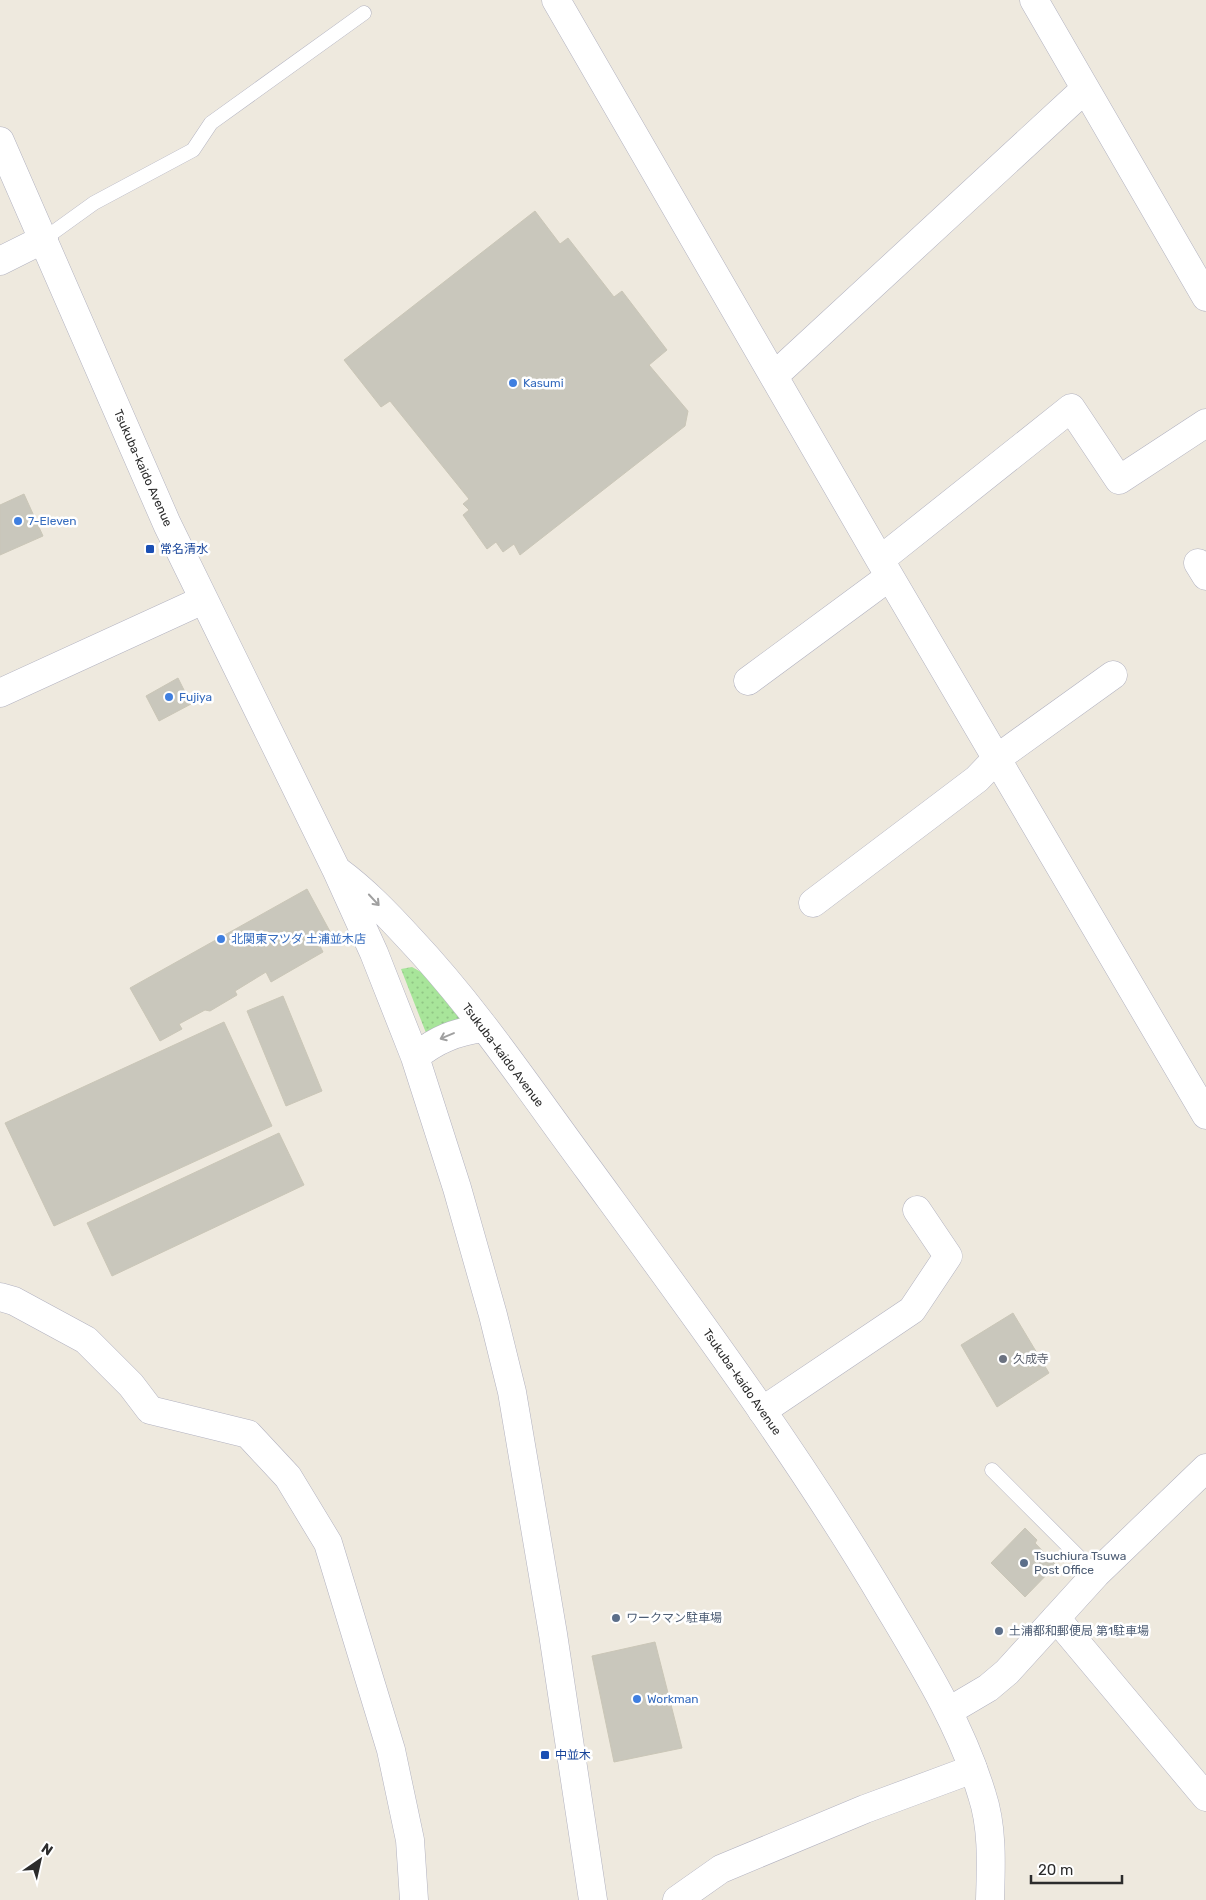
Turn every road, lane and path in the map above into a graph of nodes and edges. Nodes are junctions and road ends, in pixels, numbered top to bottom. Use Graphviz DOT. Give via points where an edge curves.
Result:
graph roads {
  1 [pos="556,0"];
  2 [pos="1034,0"];
  3 [pos="364,13"];
  4 [pos="1085,89"];
  5 [pos="0,141"];
  6 [pos="44,238"];
  7 [pos="0,261"];
  8 [pos="1206,297"];
  9 [pos="774,376"];
  10 [pos="1206,423"];
  11 [pos="885,568"];
  12 [pos="203,600"];
  13 [pos="1113,675"];
  14 [pos="748,681"];
  15 [pos="0,693"];
  16 [pos="996,759"];
  17 [pos="336,869"];
  18 [pos="813,903"];
  19 [pos="374,953"];
  20 [pos="423,953"];
  21 [pos="484,1028"];
  22 [pos="416,1057"];
  23 [pos="1206,1115"];
  24 [pos="917,1210"];
  25 [pos="0,1297"];
  26 [pos="762,1411"];
  27 [pos="1206,1468"];
  28 [pos="992,1470"];
  29 [pos="1096,1574"];
  30 [pos="1056,1618"];
  31 [pos="949,1711"];
  32 [pos="973,1769"];
  33 [pos="1206,1797"];
  34 [pos="414,1900"];
  35 [pos="593,1900"];
  36 [pos="677,1900"];
  37 [pos="990,1900"];
  1 -- 9 [label="street"];
  2 -- 4 [label="street"];
  3 -- 6 [label="lane" via="210,122 193,150 94,204"];
  4 -- 8 [label="street"];
  4 -- 9 [label="street"];
  5 -- 6 [label="street, Tsukuba-kaido Avenue"];
  6 -- 7 [label="street"];
  6 -- 12 [label="street, Tsukuba-kaido Avenue"];
  9 -- 11 [label="street"];
  10 -- 11 [label="street" via="1119,480 1071,408"];
  11 -- 14 [label="street"];
  11 -- 16 [label="street"];
  12 -- 15 [label="street"];
  12 -- 17 [label="street, Tsukuba-kaido Avenue"];
  13 -- 16 [label="street"];
  16 -- 18 [label="street" via="976,779"];
  16 -- 23 [label="street"];
  17 -- 19 [label="street, Tsukuba-kaido Avenue"];
  17 -- 20 [label="street, Tsukuba-kaido Avenue, one-way" via="365,891"];
  19 -- 20 [label="street" via="406,948"];
  19 -- 22 [label="street, Tsukuba-kaido Avenue"];
  20 -- 21 [label="street, Tsukuba-kaido Avenue"];
  21 -- 22 [label="street, one-way" via="450,1034"];
  21 -- 26 [label="street, Tsukuba-kaido Avenue" via="674,1285"];
  22 -- 35 [label="street, Tsukuba-kaido Avenue" via="462,1206 512,1392"];
  24 -- 26 [label="street" via="948,1256 912,1310"];
  25 -- 34 [label="street" via="14,1301 86,1340 131,1385 150,1410 248,1434 288,1478 328,1543 391,1750 410,1840"];
  26 -- 31 [label="street, Tsukuba-kaido Avenue" via="852,1545"];
  27 -- 29 [label="street"];
  28 -- 29 [label="lane"];
  29 -- 30 [label="street"];
  30 -- 31 [label="street" via="1007,1672 988,1688"];
  30 -- 33 [label="street"];
  31 -- 32 [label="street, Tsukuba-kaido Avenue"];
  32 -- 36 [label="street" via="865,1809 721,1869"];
  32 -- 37 [label="street, Tsukuba-kaido Avenue" via="984,1798 991,1850"];
}
